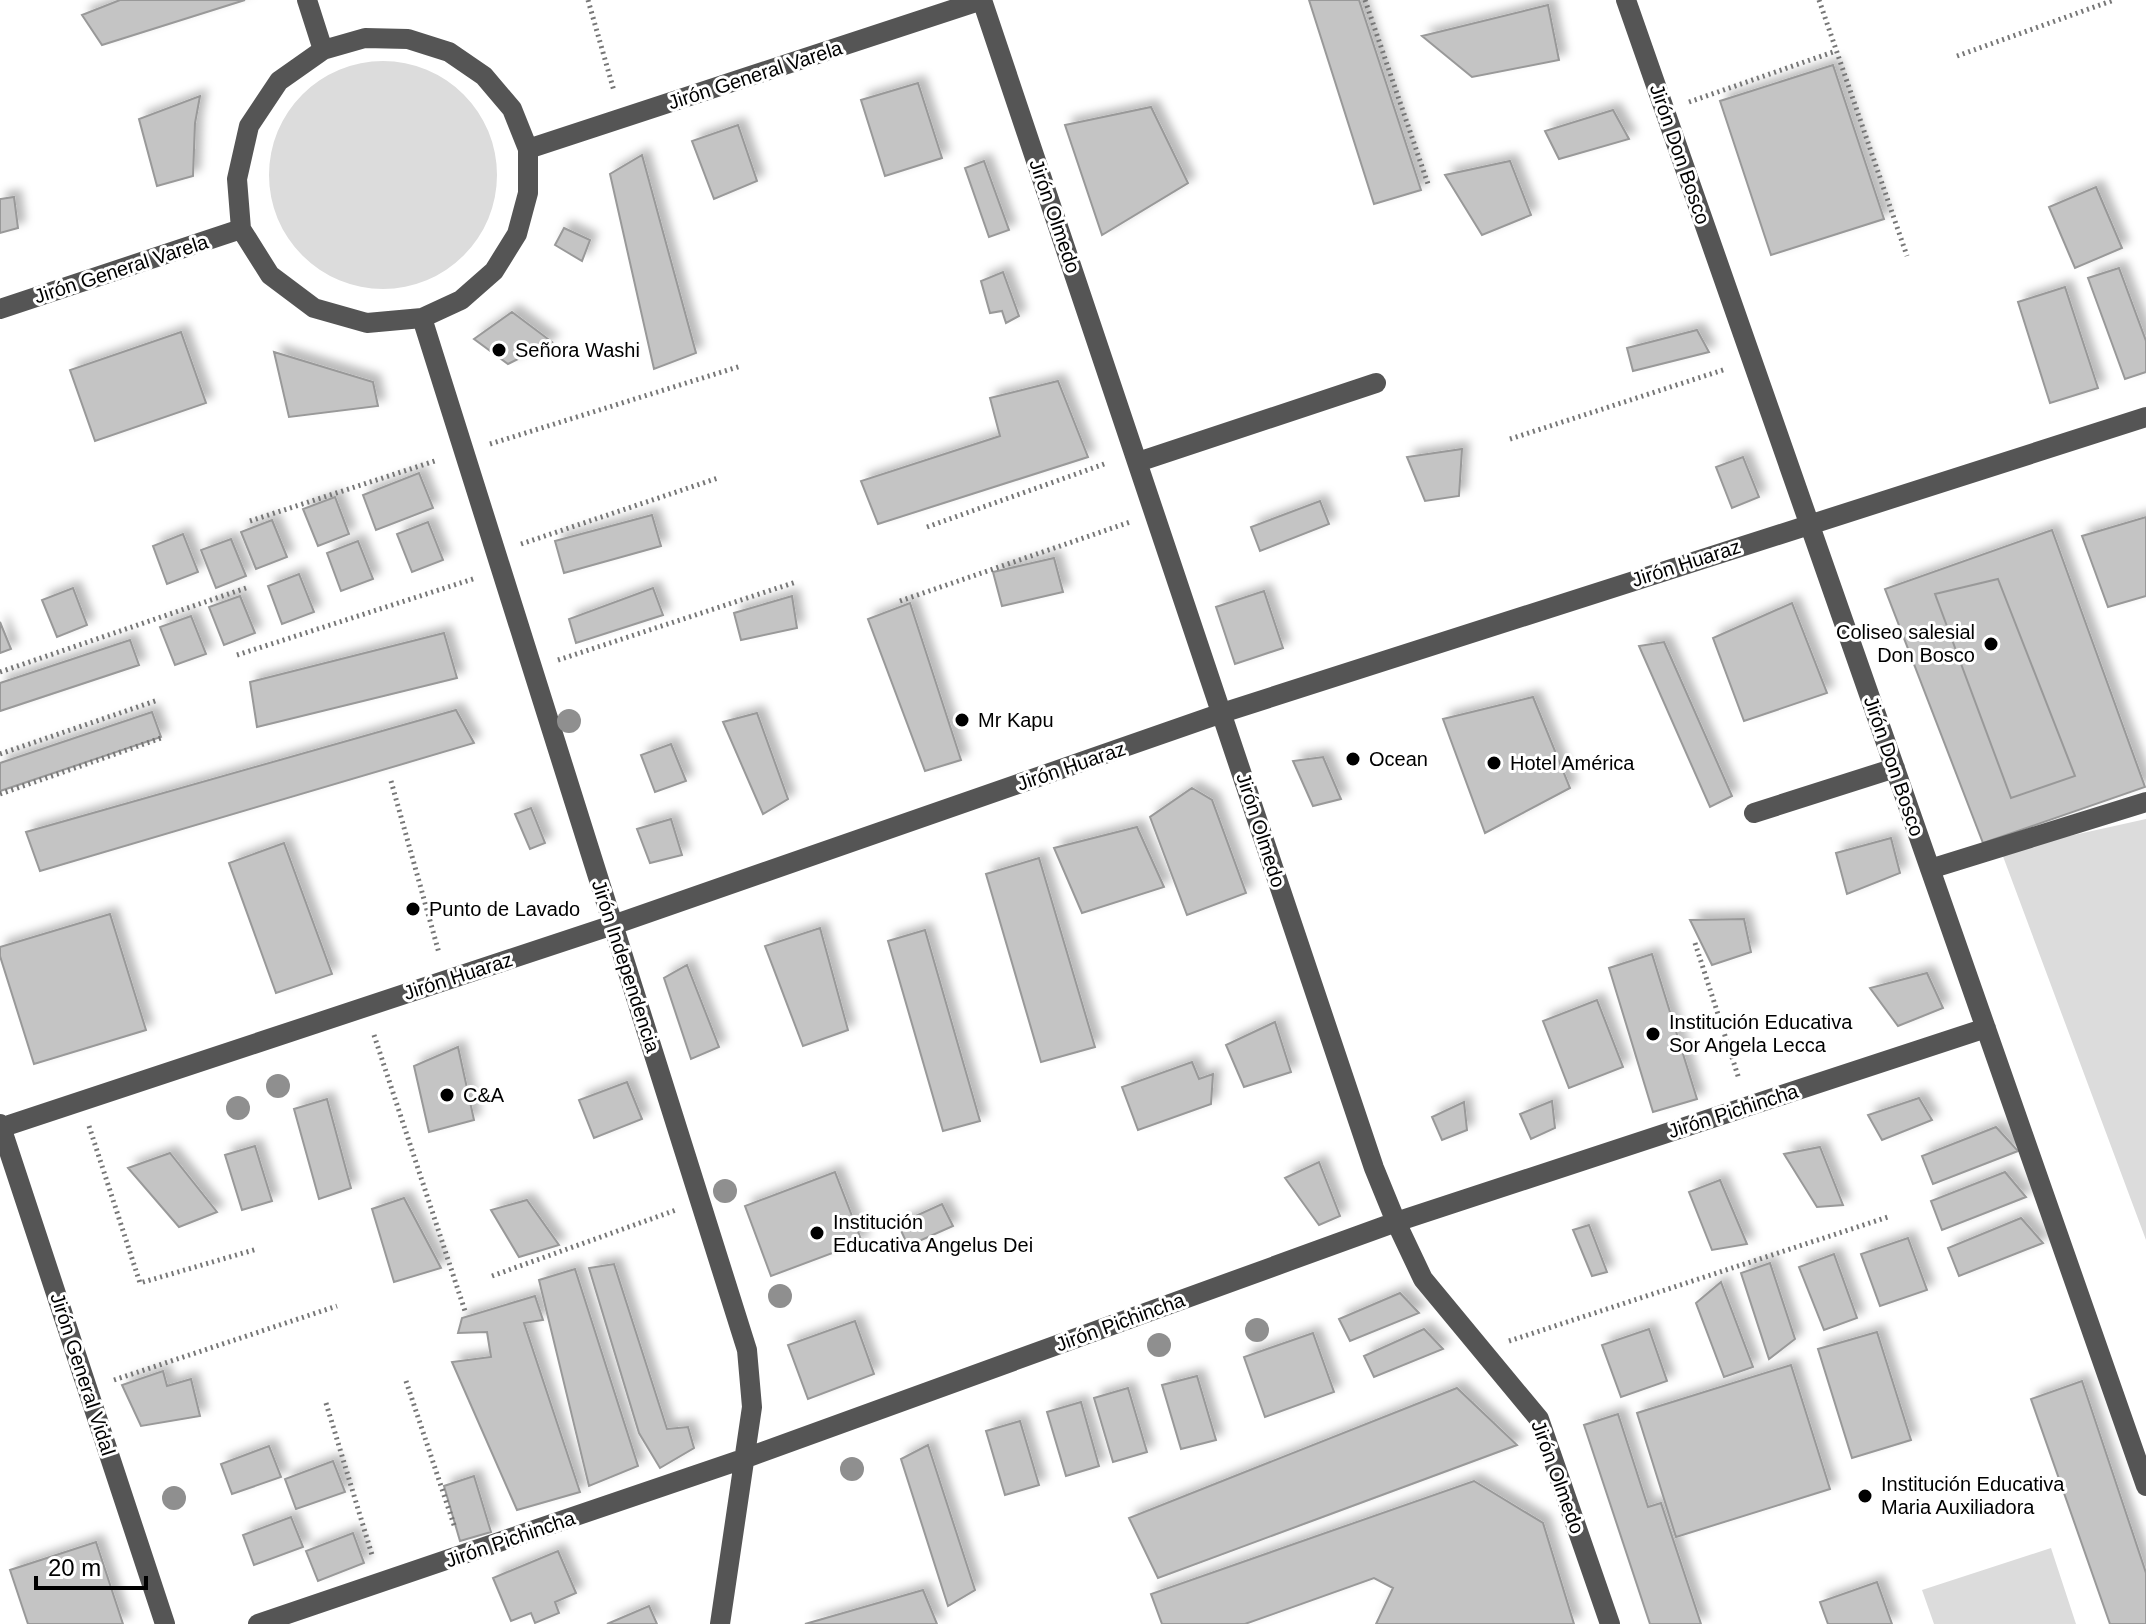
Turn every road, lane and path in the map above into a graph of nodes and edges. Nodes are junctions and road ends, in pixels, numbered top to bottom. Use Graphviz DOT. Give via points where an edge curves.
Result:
graph roads {
  1 [pos="307,0"];
  2 [pos="588,0"];
  3 [pos="982,0"];
  4 [pos="1365,0"];
  5 [pos="1626,0"];
  6 [pos="1819,0"];
  7 [pos="2114,0"];
  8 [pos="323,50"];
  9 [pos="1836,51"];
  10 [pos="1957,56"];
  11 [pos="1665,110"];
  12 [pos="622,118"];
  13 [pos="528,149"];
  14 [pos="1428,184"];
  15 [pos="241,229"];
  16 [pos="1907,256"];
  17 [pos="0,309"];
  18 [pos="422,318"];
  19 [pos="1753,360"];
  20 [pos="741,366"];
  21 [pos="1376,383"];
  22 [pos="2146,417"];
  23 [pos="1510,439"];
  24 [pos="464,452"];
  25 [pos="1136,458"];
  26 [pos="718,478"];
  27 [pos="1154,513"];
  28 [pos="250,521"];
  29 [pos="1809,524"];
  30 [pos="927,527"];
  31 [pos="499,561"];
  32 [pos="796,582"];
  33 [pos="246,588"];
  34 [pos="900,601"];
  35 [pos="237,655"];
  36 [pos="532,668"];
  37 [pos="0,672"];
  38 [pos="158,700"];
  39 [pos="1222,713"];
  40 [pos="164,737"];
  41 [pos="0,754"];
  42 [pos="1895,768"];
  43 [pos="391,781"];
  44 [pos="0,794"];
  45 [pos="2146,802"];
  46 [pos="1754,813"];
  47 [pos="1930,869"];
  48 [pos="613,925"];
  49 [pos="1695,943"];
  50 [pos="446,980"];
  51 [pos="365,1007"];
  52 [pos="1986,1028"];
  53 [pos="81,1101"];
  54 [pos="1748,1107"];
  55 [pos="0,1127"];
  56 [pos="701,1202"];
  57 [pos="1888,1217"];
  58 [pos="1396,1222"];
  59 [pos="257,1249"];
  60 [pos="492,1276"];
  61 [pos="337,1306"];
  62 [pos="465,1311"];
  63 [pos="1482,1350"];
  64 [pos="406,1381"];
  65 [pos="88,1388"];
  66 [pos="326,1403"];
  67 [pos="746,1458"];
  68 [pos="2146,1486"];
  69 [pos="463,1555"];
  70 [pos="381,1582"];
  71 [pos="165,1624"];
  72 [pos="258,1624"];
  73 [pos="720,1624"];
  74 [pos="1610,1624"];
  1 -- 8 [label="street"];
  2 -- 12 [label="path"];
  3 -- 12 [label="street, Jirón General Varela"];
  3 -- 25 [label="street, Jirón Olmedo"];
  4 -- 14 [label="path"];
  5 -- 11 [label="street, Jirón Don Bosco"];
  6 -- 9 [label="path"];
  7 -- 10 [label="path"];
  8 -- 13 [label="street" via="365,38 408,39 449,52 484,76 512,109"];
  8 -- 15 [label="street" via="279,81 249,126 237,179"];
  9 -- 11 [label="path"];
  9 -- 16 [label="path"];
  11 -- 19 [label="street, Jirón Don Bosco"];
  12 -- 13 [label="street, Jirón General Varela"];
  13 -- 18 [label="street" via="528,193 517,234 494,271 461,300"];
  15 -- 17 [label="street, Jirón General Varela"];
  15 -- 18 [label="street" via="270,275 314,308 367,323"];
  18 -- 24 [label="street, Jirón Independencia"];
  19 -- 23 [label="path"];
  19 -- 29 [label="street, Jirón Don Bosco"];
  20 -- 24 [label="path"];
  21 -- 25 [label="street"];
  22 -- 29 [label="street, Jirón Huaraz"];
  24 -- 28 [label="path"];
  24 -- 31 [label="street, Jirón Independencia"];
  25 -- 27 [label="street, Jirón Olmedo"];
  25 -- 30 [label="path"];
  26 -- 31 [label="path"];
  27 -- 34 [label="path"];
  27 -- 39 [label="street, Jirón Olmedo"];
  29 -- 39 [label="street, Jirón Huaraz"];
  29 -- 42 [label="street, Jirón Don Bosco"];
  31 -- 35 [label="path"];
  31 -- 36 [label="street, Jirón Independencia"];
  32 -- 36 [label="path"];
  33 -- 37 [label="path"];
  36 -- 48 [label="street, Jirón Independencia"];
  38 -- 41 [label="path"];
  39 -- 48 [label="street, Jirón Huaraz"];
  39 -- 58 [label="street, Jirón Olmedo"];
  40 -- 44 [label="path"];
  42 -- 46 [label="street"];
  42 -- 47 [label="street, Jirón Don Bosco"];
  43 -- 50 [label="path"];
  45 -- 47 [label="street"];
  47 -- 52 [label="street, Jirón Don Bosco"];
  48 -- 50 [label="street, Jirón Huaraz"];
  48 -- 56 [label="street, Jirón Independencia"];
  49 -- 54 [label="path"];
  50 -- 51 [label="street, Jirón Huaraz"];
  51 -- 53 [label="street, Jirón Huaraz"];
  51 -- 62 [label="path"];
  52 -- 54 [label="street, Jirón Pichincha"];
  52 -- 68 [label="street, Jirón Don Bosco"];
  53 -- 55 [label="street, Jirón Huaraz"];
  53 -- 59 [label="path" via="140,1283"];
  54 -- 58 [label="street, Jirón Pichincha"];
  55 -- 65 [label="street, Jirón General Vidal"];
  56 -- 60 [label="path"];
  56 -- 67 [label="street, Jirón Independencia" via="747,1350 752,1407"];
  57 -- 63 [label="path"];
  58 -- 63 [label="street, Jirón Olmedo" via="1423,1279"];
  58 -- 67 [label="street, Jirón Pichincha"];
  61 -- 65 [label="path"];
  63 -- 74 [label="street, Jirón Olmedo" via="1539,1419"];
  64 -- 69 [label="path"];
  65 -- 71 [label="street, Jirón General Vidal"];
  66 -- 70 [label="path"];
  67 -- 69 [label="street, Jirón Pichincha"];
  67 -- 73 [label="street, Jirón Independencia"];
  69 -- 70 [label="street, Jirón Pichincha"];
  70 -- 72 [label="street, Jirón Pichincha"];
}
